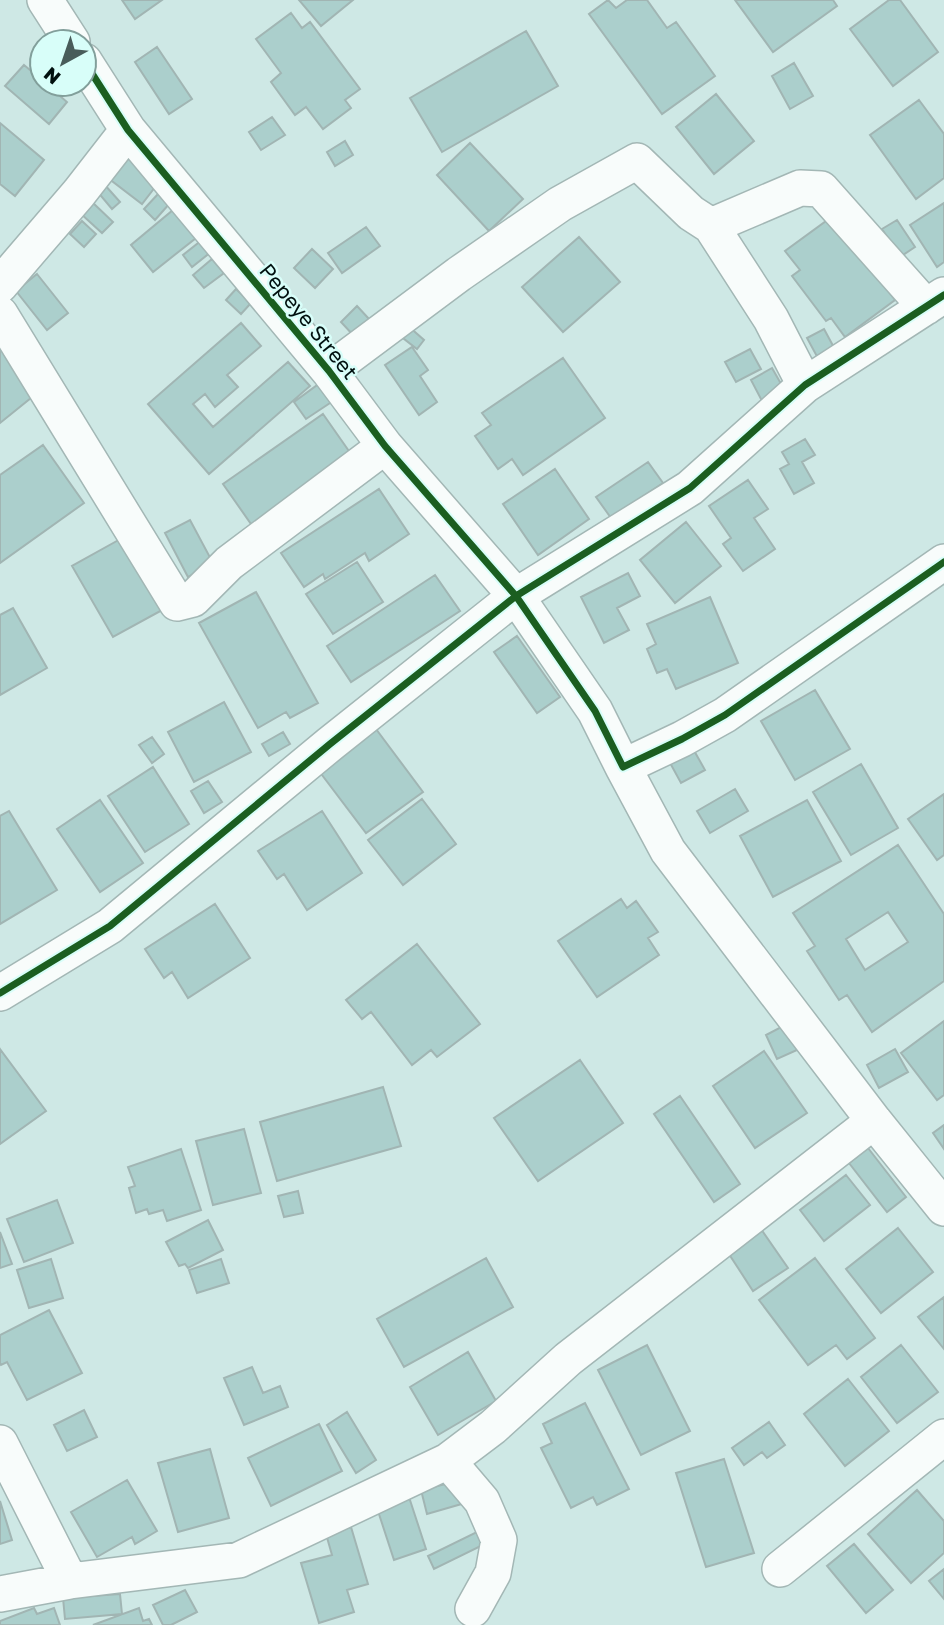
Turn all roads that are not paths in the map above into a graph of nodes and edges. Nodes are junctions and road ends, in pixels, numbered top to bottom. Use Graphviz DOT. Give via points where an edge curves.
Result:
graph roads {
  1 [pos="46,0"];
  2 [pos="63,28"];
  3 [pos="98,83"];
  4 [pos="128,130"];
  5 [pos="711,226"];
  6 [pos="0,285"];
  7 [pos="935,301"];
  8 [pos="0,314"];
  9 [pos="329,371"];
  10 [pos="805,385"];
  11 [pos="385,446"];
  12 [pos="944,562"];
  13 [pos="516,596"];
  14 [pos="623,767"];
  15 [pos="0,993"];
  16 [pos="874,1121"];
  17 [pos="944,1208"];
  18 [pos="944,1437"];
  19 [pos="0,1443"];
  20 [pos="448,1461"];
  21 [pos="780,1569"];
  22 [pos="70,1581"];
  23 [pos="0,1594"];
  24 [pos="473,1609"];
  1 -- 2 [label="street"];
  3 -- 4 [label="street, Pepeye Street"];
  4 -- 6 [label="street"];
  4 -- 9 [label="street, Pepeye Street"];
  5 -- 7 [label="street" via="800,188 821,189"];
  5 -- 9 [label="street" via="637,161 560,204"];
  5 -- 10 [label="street" via="771,319"];
  7 -- 10 [label="street"];
  8 -- 11 [label="street" via="177,603 193,599 229,563"];
  9 -- 11 [label="street, Pepeye Street"];
  10 -- 13 [label="street" via="690,488"];
  11 -- 13 [label="street, Pepeye Street"];
  12 -- 14 [label="street" via="725,715"];
  13 -- 14 [label="street, Pepeye Street" via="595,711"];
  13 -- 15 [label="street" via="110,926"];
  14 -- 16 [label="street, Pepeye Street" via="668,851"];
  16 -- 17 [label="street, Pepeye Street"];
  16 -- 20 [label="street" via="568,1359"];
  18 -- 21 [label="street"];
  19 -- 22 [label="street"];
  20 -- 22 [label="street" via="239,1560"];
  20 -- 24 [label="street" via="482,1501 499,1540 493,1573"];
  22 -- 23 [label="street"];
}
